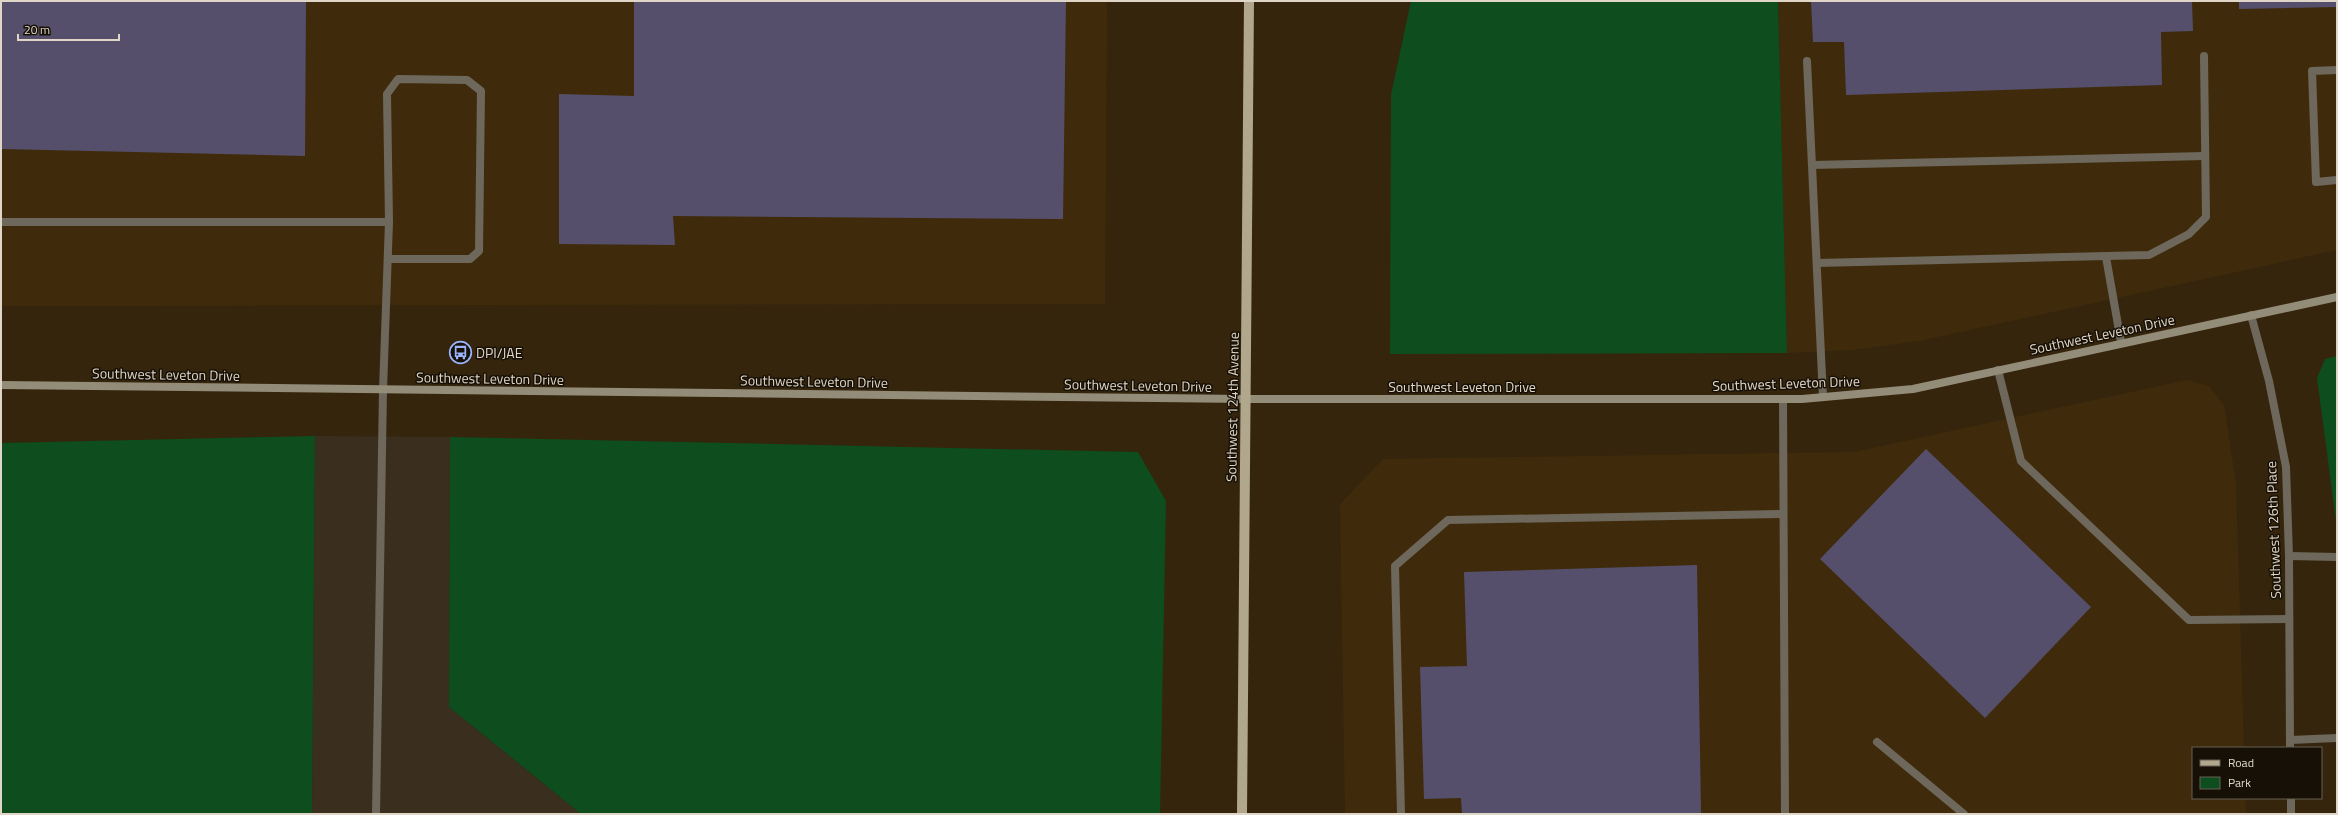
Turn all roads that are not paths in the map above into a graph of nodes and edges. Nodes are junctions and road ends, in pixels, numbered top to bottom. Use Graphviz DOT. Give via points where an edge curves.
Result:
graph roads {
  1 [pos="1249,1"];
  2 [pos="2204,56"];
  3 [pos="1807,61"];
  4 [pos="2337,70"];
  5 [pos="2205,156"];
  6 [pos="1812,165"];
  7 [pos="2337,180"];
  8 [pos="1,222"];
  9 [pos="390,222"];
  10 [pos="2106,257"];
  11 [pos="388,259"];
  12 [pos="1817,263"];
  13 [pos="2337,297"];
  14 [pos="2251,315"];
  15 [pos="2121,342"];
  16 [pos="1998,370"];
  17 [pos="1,385"];
  18 [pos="383,390"];
  19 [pos="1823,397"];
  20 [pos="1246,399"];
  21 [pos="1783,399"];
  22 [pos="1783,514"];
  23 [pos="2289,556"];
  24 [pos="2337,557"];
  25 [pos="2289,619"];
  26 [pos="2337,738"];
  27 [pos="1877,742"];
  28 [pos="2290,744"];
  29 [pos="2291,799"];
  30 [pos="376,814"];
  31 [pos="1242,814"];
  32 [pos="1401,814"];
  33 [pos="1785,814"];
  34 [pos="1964,814"];
  35 [pos="2291,814"];
  1 -- 20 [label="main road, Southwest 124th Avenue"];
  2 -- 5 [label="street"];
  3 -- 6 [label="street"];
  4 -- 7 [label="street" via="2312,71 2316,182"];
  5 -- 6 [label="street"];
  5 -- 10 [label="street" via="2206,217 2189,234 2149,255"];
  6 -- 12 [label="street"];
  8 -- 9 [label="street"];
  9 -- 11 [label="street"];
  9 -- 11 [label="street" via="387,94 398,79 467,80 481,91 479,251 470,259"];
  10 -- 12 [label="street"];
  10 -- 15 [label="street"];
  11 -- 18 [label="street"];
  12 -- 19 [label="street"];
  13 -- 14 [label="street, Southwest Leveton Drive"];
  14 -- 15 [label="street, Southwest Leveton Drive"];
  14 -- 23 [label="street, Southwest 126th Place" via="2269,381 2286,467"];
  15 -- 16 [label="street, Southwest Leveton Drive"];
  16 -- 19 [label="street, Southwest Leveton Drive" via="1913,389"];
  16 -- 25 [label="street" via="2021,461 2189,620"];
  17 -- 18 [label="street, Southwest Leveton Drive"];
  18 -- 20 [label="street, Southwest Leveton Drive"];
  18 -- 30 [label="street"];
  19 -- 21 [label="street, Southwest Leveton Drive"];
  20 -- 21 [label="street, Southwest Leveton Drive"];
  20 -- 31 [label="main road, Southwest 124th Avenue"];
  21 -- 22 [label="street"];
  22 -- 32 [label="street" via="1448,520 1395,566"];
  22 -- 33 [label="street"];
  23 -- 24 [label="street"];
  23 -- 25 [label="street, Southwest 126th Place"];
  25 -- 28 [label="street, Southwest 126th Place"];
  26 -- 28 [label="street"];
  27 -- 34 [label="street"];
  29 -- 35 [label="street"];
}
